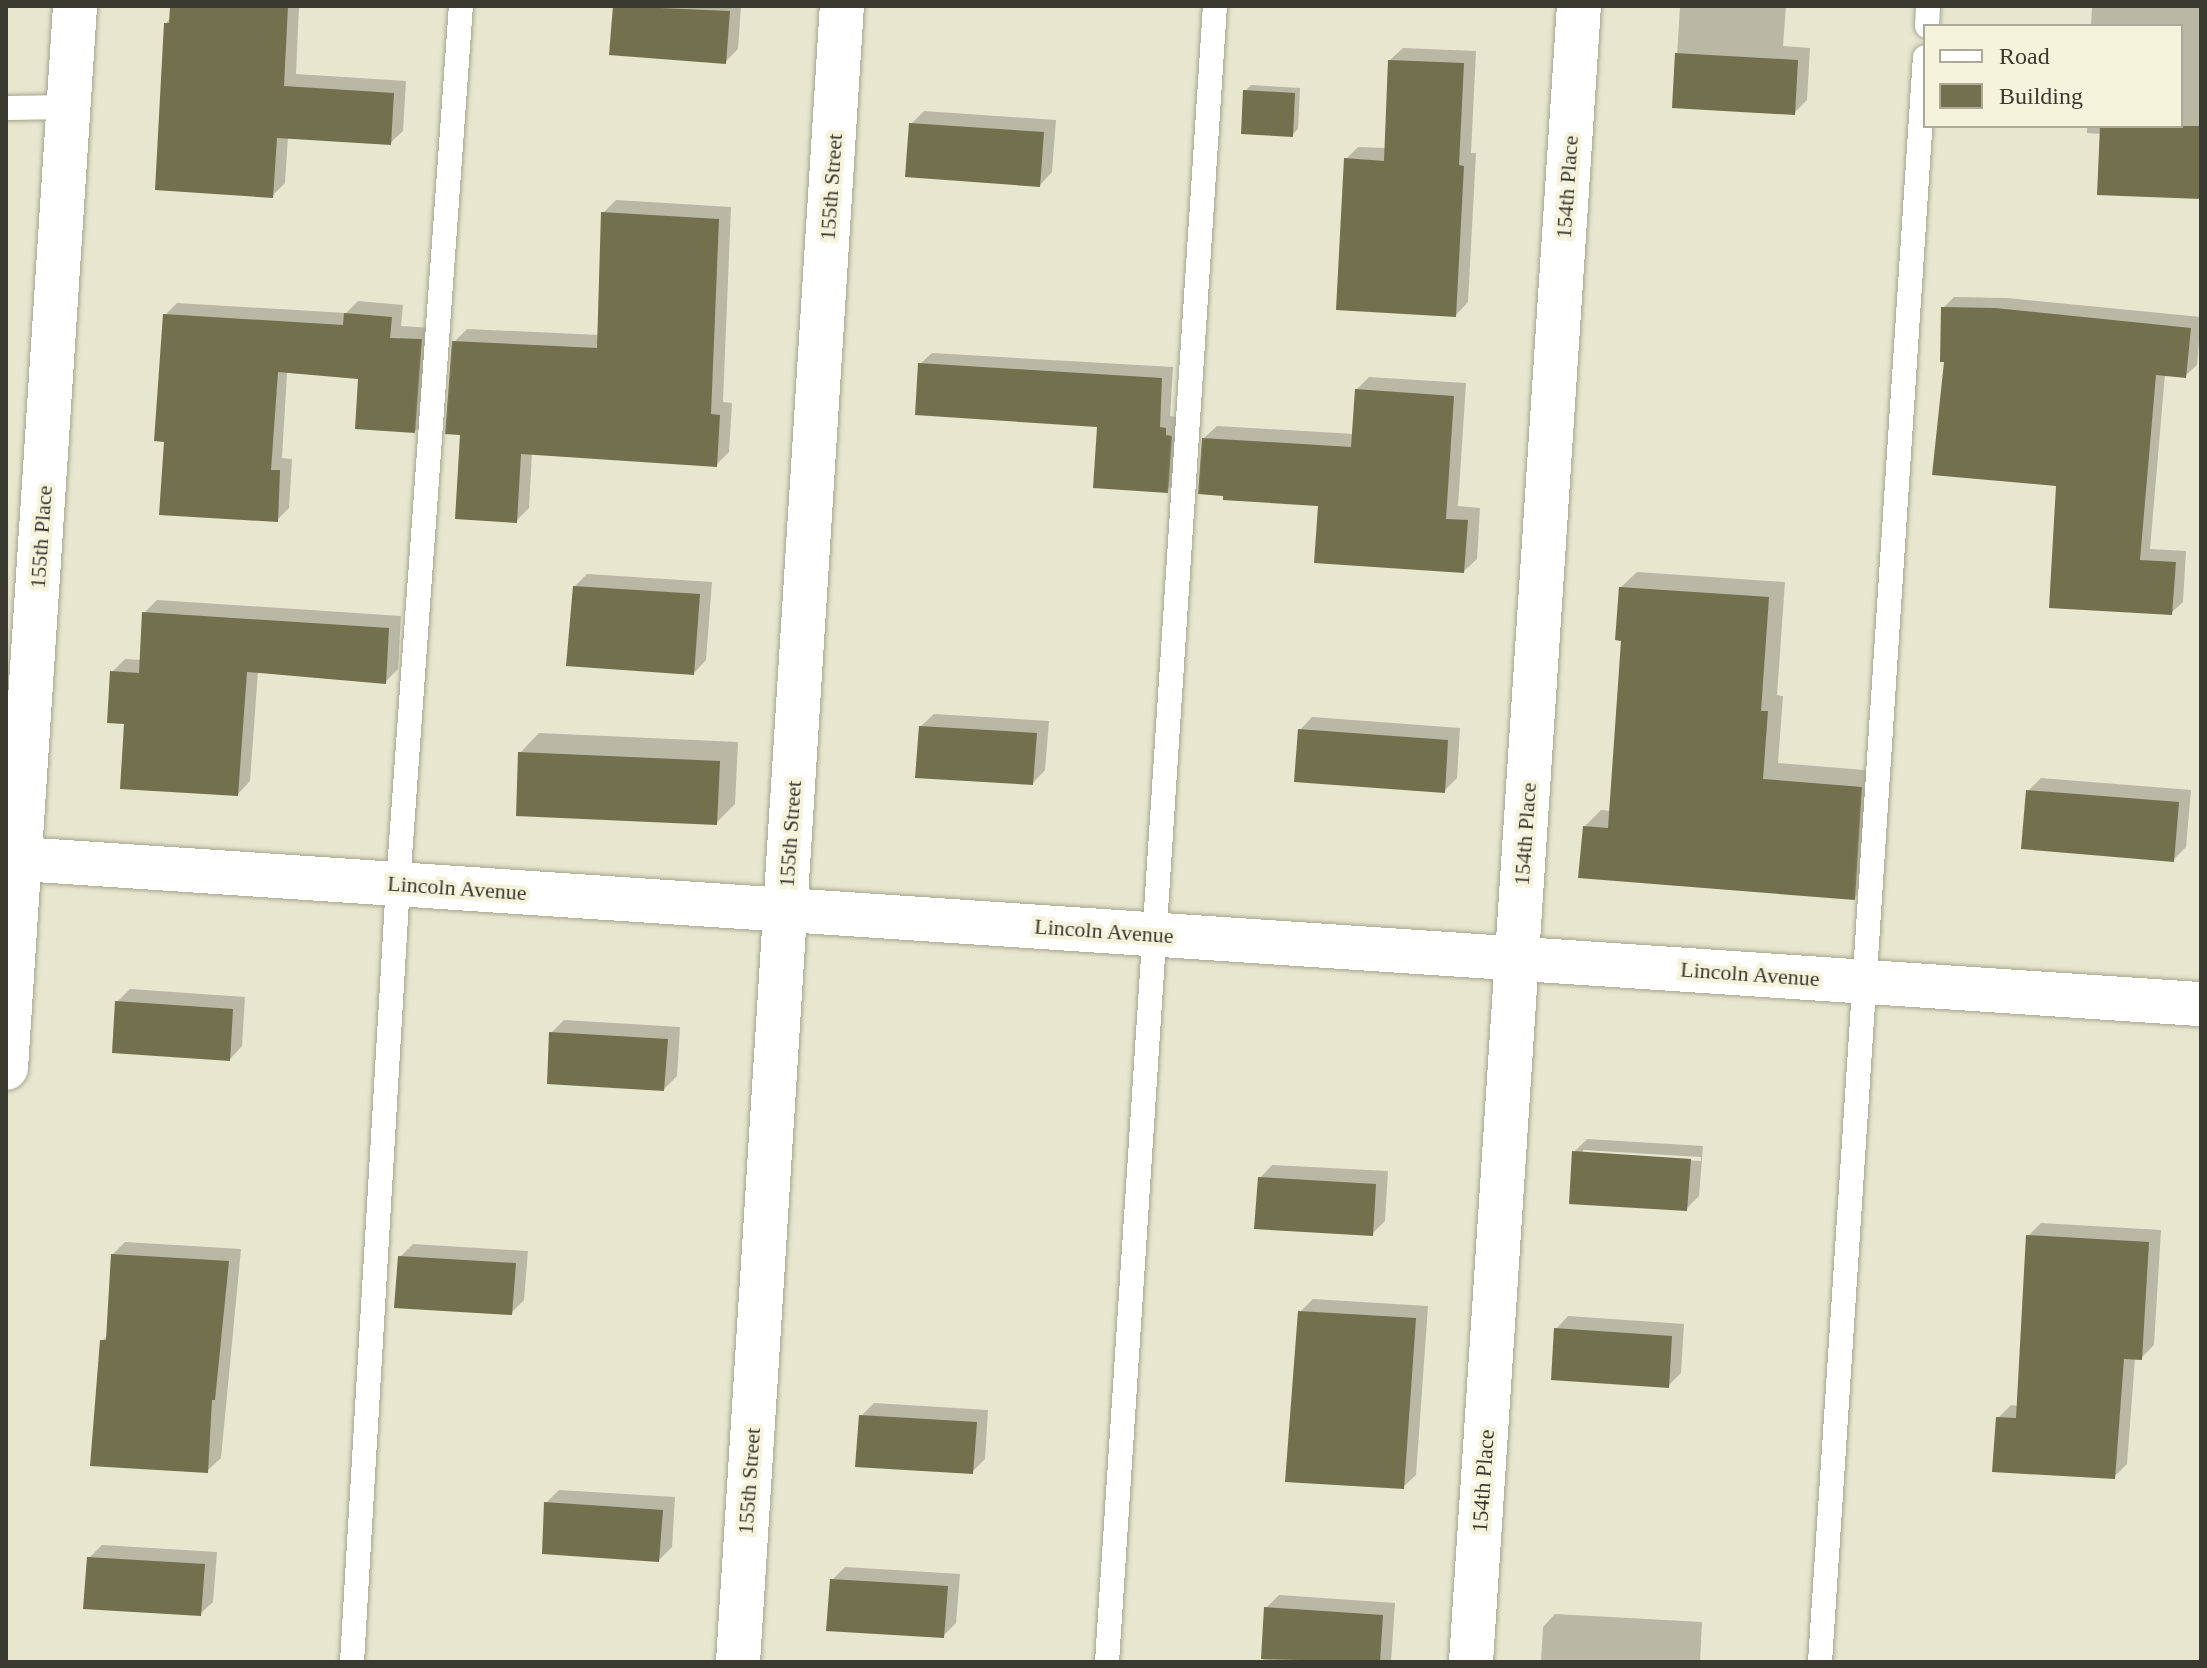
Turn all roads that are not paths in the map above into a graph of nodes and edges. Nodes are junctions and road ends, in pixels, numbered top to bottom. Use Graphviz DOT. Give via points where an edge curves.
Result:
graph roads {
  1 [pos="75,6"];
  2 [pos="461,6"];
  3 [pos="842,6"];
  4 [pos="1215,6"];
  5 [pos="1579,6"];
  6 [pos="1923,87"];
  7 [pos="69,107"];
  8 [pos="6,108"];
  9 [pos="13,858"];
  10 [pos="398,884"];
  11 [pos="785,910"];
  12 [pos="1154,934"];
  13 [pos="1517,958"];
  14 [pos="1864,982"];
  15 [pos="2201,1004"];
  16 [pos="6,1068"];
  17 [pos="352,1662"];
  18 [pos="738,1662"];
  19 [pos="1107,1662"];
  20 [pos="1471,1662"];
  21 [pos="1820,1662"];
  1 -- 7 [label="street, 155th Place"];
  2 -- 10 [label="lane"];
  3 -- 11 [label="street, 155th Street"];
  4 -- 12 [label="lane"];
  5 -- 13 [label="street, 154th Place"];
  6 -- 14 [label="lane"];
  7 -- 8 [label="lane"];
  7 -- 9 [label="street, 155th Place"];
  9 -- 10 [label="street, Lincoln Avenue"];
  9 -- 16 [label="street, 155th Place"];
  10 -- 11 [label="street, Lincoln Avenue"];
  10 -- 17 [label="lane"];
  11 -- 12 [label="street, Lincoln Avenue"];
  11 -- 18 [label="street, 155th Street"];
  12 -- 13 [label="street, Lincoln Avenue"];
  12 -- 19 [label="lane"];
  13 -- 14 [label="street, Lincoln Avenue"];
  13 -- 20 [label="street, 154th Place"];
  14 -- 15 [label="street, Lincoln Avenue"];
  14 -- 21 [label="lane"];
}
